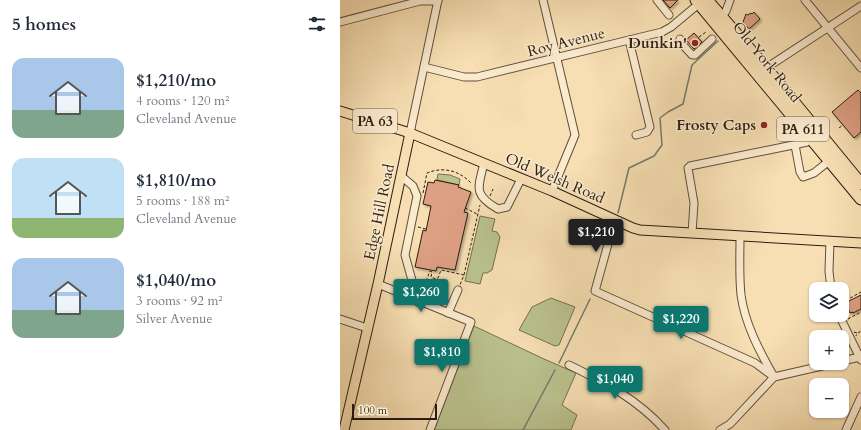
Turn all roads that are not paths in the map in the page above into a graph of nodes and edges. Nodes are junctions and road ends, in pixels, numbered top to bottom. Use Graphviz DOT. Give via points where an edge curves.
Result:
graph roads {
  1 [pos="543,0"];
  2 [pos="657,0"];
  3 [pos="730,0"];
  4 [pos="805,0"];
  5 [pos="438,1"];
  6 [pos="702,1"];
  7 [pos="861,6"];
  8 [pos="669,15"];
  9 [pos="721,18"];
  10 [pos="340,22"];
  11 [pos="827,27"];
  12 [pos="680,39"];
  13 [pos="712,39"];
  14 [pos="629,40"];
  15 [pos="556,58"];
  16 [pos="424,67"];
  17 [pos="861,68"];
  18 [pos="762,71"];
  19 [pos="340,111"];
  20 [pos="410,133"];
  21 [pos="636,135"];
  22 [pos="815,136"];
  23 [pos="795,145"];
  24 [pos="828,160"];
  25 [pos="484,163"];
  26 [pos="401,176"];
  27 [pos="859,177"];
  28 [pos="521,179"];
  29 [pos="552,191"];
  30 [pos="861,199"];
  31 [pos="615,219"];
  32 [pos="692,233"];
  33 [pos="740,236"];
  34 [pos="830,241"];
  35 [pos="861,243"];
  36 [pos="830,282"];
  37 [pos="378,284"];
  38 [pos="458,290"];
  39 [pos="418,302"];
  40 [pos="448,313"];
  41 [pos="340,319"];
  42 [pos="845,322"];
  43 [pos="367,328"];
  44 [pos="860,359"];
  45 [pos="849,360"];
  46 [pos="569,365"];
  47 [pos="809,369"];
  48 [pos="774,376"];
  49 [pos="861,397"];
  50 [pos="344,430"];
  51 [pos="430,430"];
  52 [pos="664,430"];
  53 [pos="720,430"];
  54 [pos="846,430"];
  1 -- 15 [label="street"];
  2 -- 8 [label="street"];
  3 -- 9 [label="street"];
  4 -- 11 [label="street"];
  5 -- 10 [label="street" via="420,1"];
  5 -- 16 [label="street, Edge Hill Road"];
  6 -- 9 [label="highway, Old York Road / PA 611"];
  6 -- 14 [label="street, Roy Avenue" via="666,30"];
  6 -- 18 [label="highway, Old York Road / PA 611"];
  7 -- 11 [label="street"];
  9 -- 18 [label="highway, Old York Road / PA 611"];
  11 -- 17 [label="street"];
  11 -- 18 [label="street"];
  12 -- 13 [label="street" via="692,55"];
  14 -- 15 [label="street, Roy Avenue"];
  14 -- 21 [label="street" via="650,126 648,132"];
  15 -- 16 [label="street, Roy Avenue" via="470,78"];
  15 -- 29 [label="street" via="574,135"];
  16 -- 20 [label="street, Edge Hill Road"];
  18 -- 22 [label="highway, Old York Road / PA 611"];
  19 -- 20 [label="main road, Old Welsh Road / PA 63"];
  20 -- 25 [label="main road, Old Welsh Road"];
  20 -- 26 [label="main road, Edge Hill Road / PA 63"];
  22 -- 23 [label="street" via="808,142"];
  22 -- 24 [label="highway, Old York Road / PA 611"];
  22 -- 27 [label="highway, Old York Road / PA 611"];
  23 -- 24 [label="street" via="803,177 810,175 811,171"];
  23 -- 32 [label="street" via="690,166 688,168 694,203"];
  24 -- 30 [label="highway, Old York Road / PA 611"];
  25 -- 28 [label="main road, Old Welsh Road"];
  25 -- 28 [label="street" via="479,184 481,197 498,209 507,207"];
  26 -- 37 [label="main road, Edge Hill Road / PA 63"];
  26 -- 39 [label="street" via="413,186 418,196 405,255"];
  28 -- 29 [label="main road, Old Welsh Road"];
  29 -- 31 [label="main road, Old Welsh Road"];
  31 -- 32 [label="main road, Old Welsh Road" via="640,230"];
  31 -- 48 [label="street" via="595,291 750,361"];
  32 -- 33 [label="main road, Old Welsh Road"];
  33 -- 34 [label="main road, Old Welsh Road"];
  33 -- 48 [label="street" via="742,296 749,326 759,351"];
  34 -- 35 [label="main road, Old Welsh Road"];
  34 -- 36 [label="street"];
  37 -- 39 [label="street"];
  37 -- 43 [label="main road, Edge Hill Road / PA 63"];
  38 -- 40 [label="street"];
  39 -- 40 [label="street"];
  40 -- 51 [label="street" via="471,322"];
  41 -- 43 [label="street"];
  42 -- 44 [label="street"];
  43 -- 50 [label="main road, Edge Hill Road / PA 63"];
  44 -- 45 [label="street"];
  46 -- 52 [label="street" via="594,376 635,402"];
  47 -- 48 [label="street"];
  48 -- 53 [label="street" via="730,424"];
  49 -- 54 [label="street"];
}
